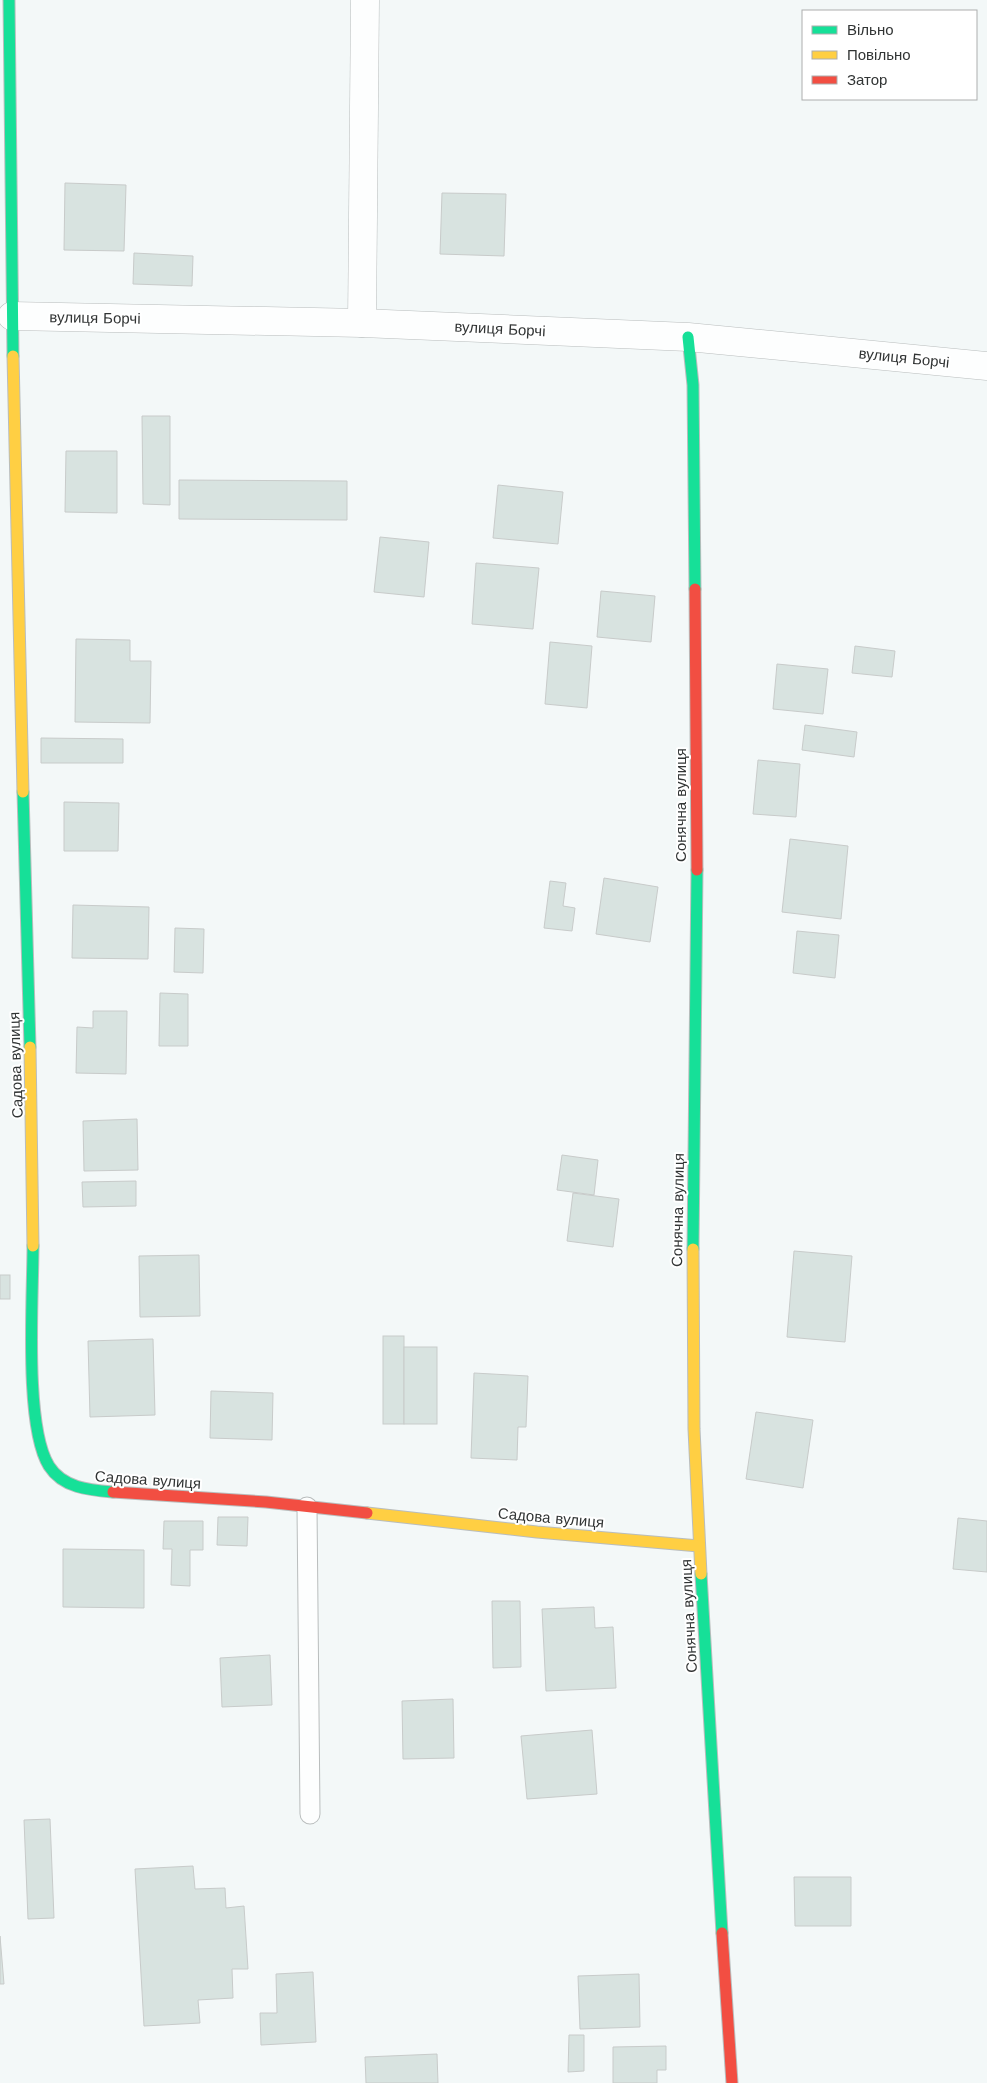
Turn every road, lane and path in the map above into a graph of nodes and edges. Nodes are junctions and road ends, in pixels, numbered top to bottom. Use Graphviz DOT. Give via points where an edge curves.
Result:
graph roads {
  1 [pos="8,0"];
  2 [pos="365,0"];
  3 [pos="12,316"];
  4 [pos="362,323"];
  5 [pos="688,337"];
  6 [pos="987,366"];
  7 [pos="6,390"];
  8 [pos="307,1507"];
  9 [pos="700,1546"];
  10 [pos="310,1814"];
  11 [pos="732,2083"];
  1 -- 3 [label="street, Садова вулиця"];
  2 -- 4 [label="street"];
  3 -- 4 [label="street, вулиця Борчі"];
  3 -- 7 [label="street, Садова вулиця"];
  4 -- 5 [label="street, вулиця Борчі"];
  5 -- 6 [label="street, вулиця Борчі"];
  5 -- 9 [label="street, Сонячна вулиця" via="693,385 697,831 692,1335"];
  7 -- 8 [label="street, Садова вулиця" via="33,1163 33,1401 40,1447 49,1467 65,1482 85,1490"];
  8 -- 9 [label="street, Садова вулиця" via="528,1532"];
  8 -- 10 [label="lane"];
  9 -- 11 [label="street, Сонячна вулиця"];
}
